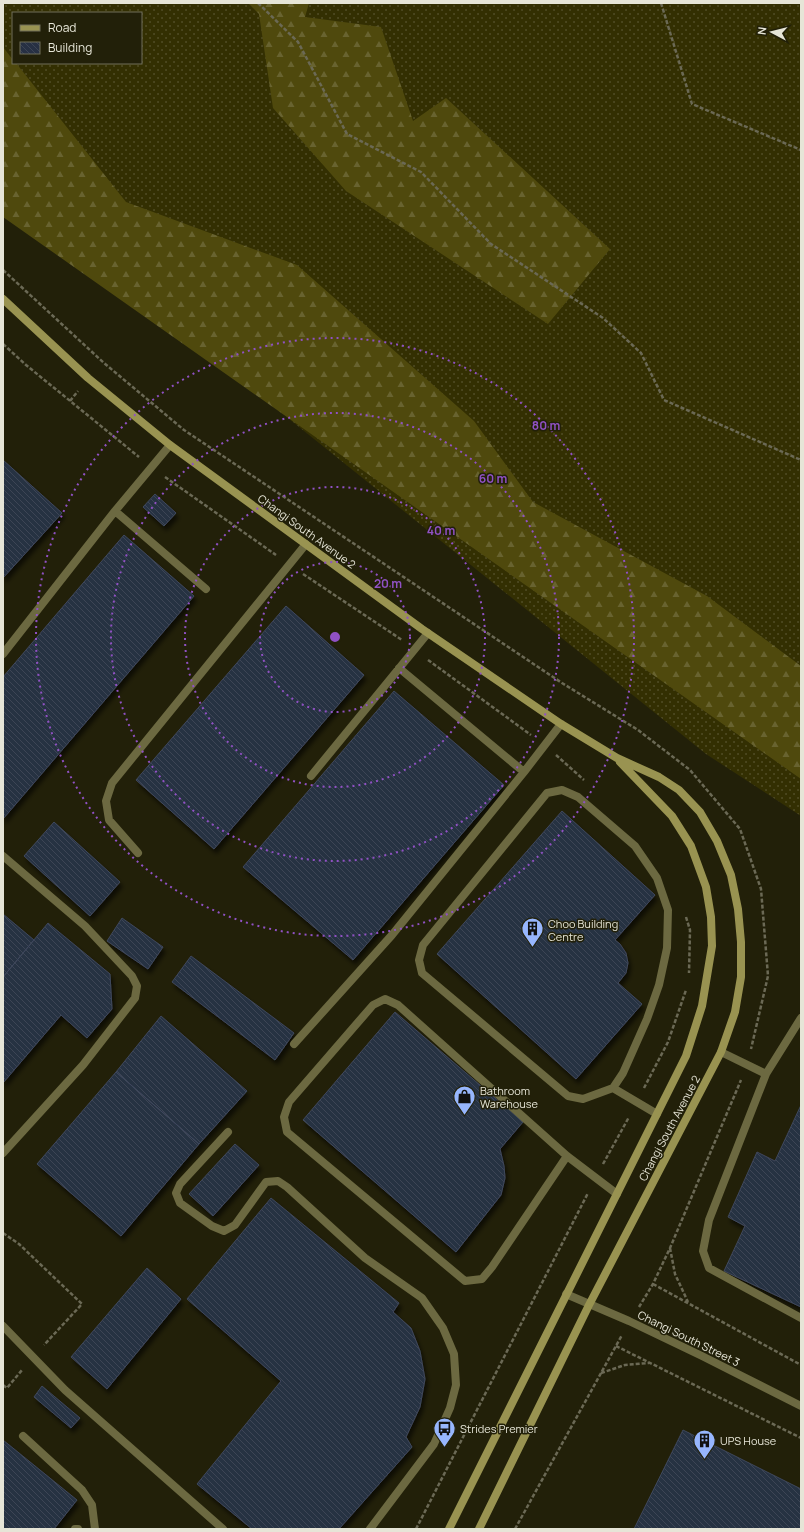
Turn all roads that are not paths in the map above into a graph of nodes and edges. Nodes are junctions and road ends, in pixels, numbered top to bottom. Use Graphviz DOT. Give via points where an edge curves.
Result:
graph roads {
  1 [pos="3,299"];
  2 [pos="170,445"];
  3 [pos="115,511"];
  4 [pos="306,544"];
  5 [pos="206,589"];
  6 [pos="428,633"];
  7 [pos="3,654"];
  8 [pos="399,668"];
  9 [pos="561,724"];
  10 [pos="617,758"];
  11 [pos="524,772"];
  12 [pos="311,776"];
  13 [pos="138,853"];
  14 [pos="3,856"];
  15 [pos="801,1018"];
  16 [pos="294,1044"];
  17 [pos="721,1052"];
  18 [pos="766,1074"];
  19 [pos="613,1088"];
  20 [pos="657,1114"];
  21 [pos="228,1132"];
  22 [pos="3,1153"];
  23 [pos="567,1156"];
  24 [pos="617,1194"];
  25 [pos="566,1294"];
  26 [pos="589,1305"];
  27 [pos="801,1318"];
  28 [pos="3,1326"];
  29 [pos="801,1406"];
  30 [pos="23,1436"];
  31 [pos="95,1529"];
  32 [pos="223,1529"];
  33 [pos="370,1529"];
  34 [pos="449,1529"];
  35 [pos="479,1529"];
  1 -- 2 [label="street, Changi South Avenue 2" via="88,378"];
  2 -- 3 [label="lane"];
  2 -- 4 [label="street, Changi South Avenue 2"];
  3 -- 5 [label="lane"];
  3 -- 7 [label="lane"];
  4 -- 6 [label="street, Changi South Avenue 2"];
  4 -- 13 [label="lane" via="112,783 106,801 109,820"];
  6 -- 8 [label="lane"];
  6 -- 9 [label="street, Changi South Avenue 2"];
  8 -- 11 [label="lane"];
  8 -- 12 [label="lane"];
  9 -- 10 [label="street, Changi South Avenue 2"];
  9 -- 11 [label="lane"];
  10 -- 17 [label="street, Changi South Avenue 2" via="659,777 679,790 700,812 717,840 732,875 738,908 741,977 735,1012"];
  10 -- 20 [label="street, Changi South Avenue 2" via="672,816 690,846 706,887 711,917 712,946 702,1006 686,1056"];
  11 -- 16 [label="lane" via="392,935"];
  14 -- 22 [label="lane" via="85,926 132,976 137,986 135,998 83,1065"];
  15 -- 18 [label="lane"];
  17 -- 18 [label="lane"];
  17 -- 26 [label="street, Changi South Avenue 2"];
  18 -- 27 [label="lane" via="709,1220 703,1251 709,1268"];
  19 -- 19 [label="lane" via="623,1074 636,1045 659,985 667,948 668,910 657,878 635,846 578,796 562,790 546,793 423,945 419,960 422,973 568,1096 583,1099"];
  19 -- 20 [label="lane"];
  20 -- 24 [label="street, Changi South Avenue 2"];
  21 -- 33 [label="lane" via="180,1184 176,1193 180,1203 212,1226 224,1231 235,1225 266,1182 278,1181 365,1258 422,1298 443,1328 454,1354 456,1385 450,1408 434,1444"];
  23 -- 23 [label="lane" via="398,1005 385,999 373,1005 289,1102 284,1117 287,1132 465,1281 482,1279 492,1268"];
  23 -- 24 [label="lane"];
  24 -- 25 [label="street, Changi South Avenue 2"];
  25 -- 26 [label="lane, Changi South Street 3"];
  25 -- 34 [label="street, Changi South Avenue 2"];
  26 -- 29 [label="lane, Changi South Street 3" via="629,1321"];
  26 -- 35 [label="street, Changi South Avenue 2"];
  28 -- 32 [label="lane" via="65,1390"];
  30 -- 31 [label="lane" via="82,1490 92,1505"];
}
